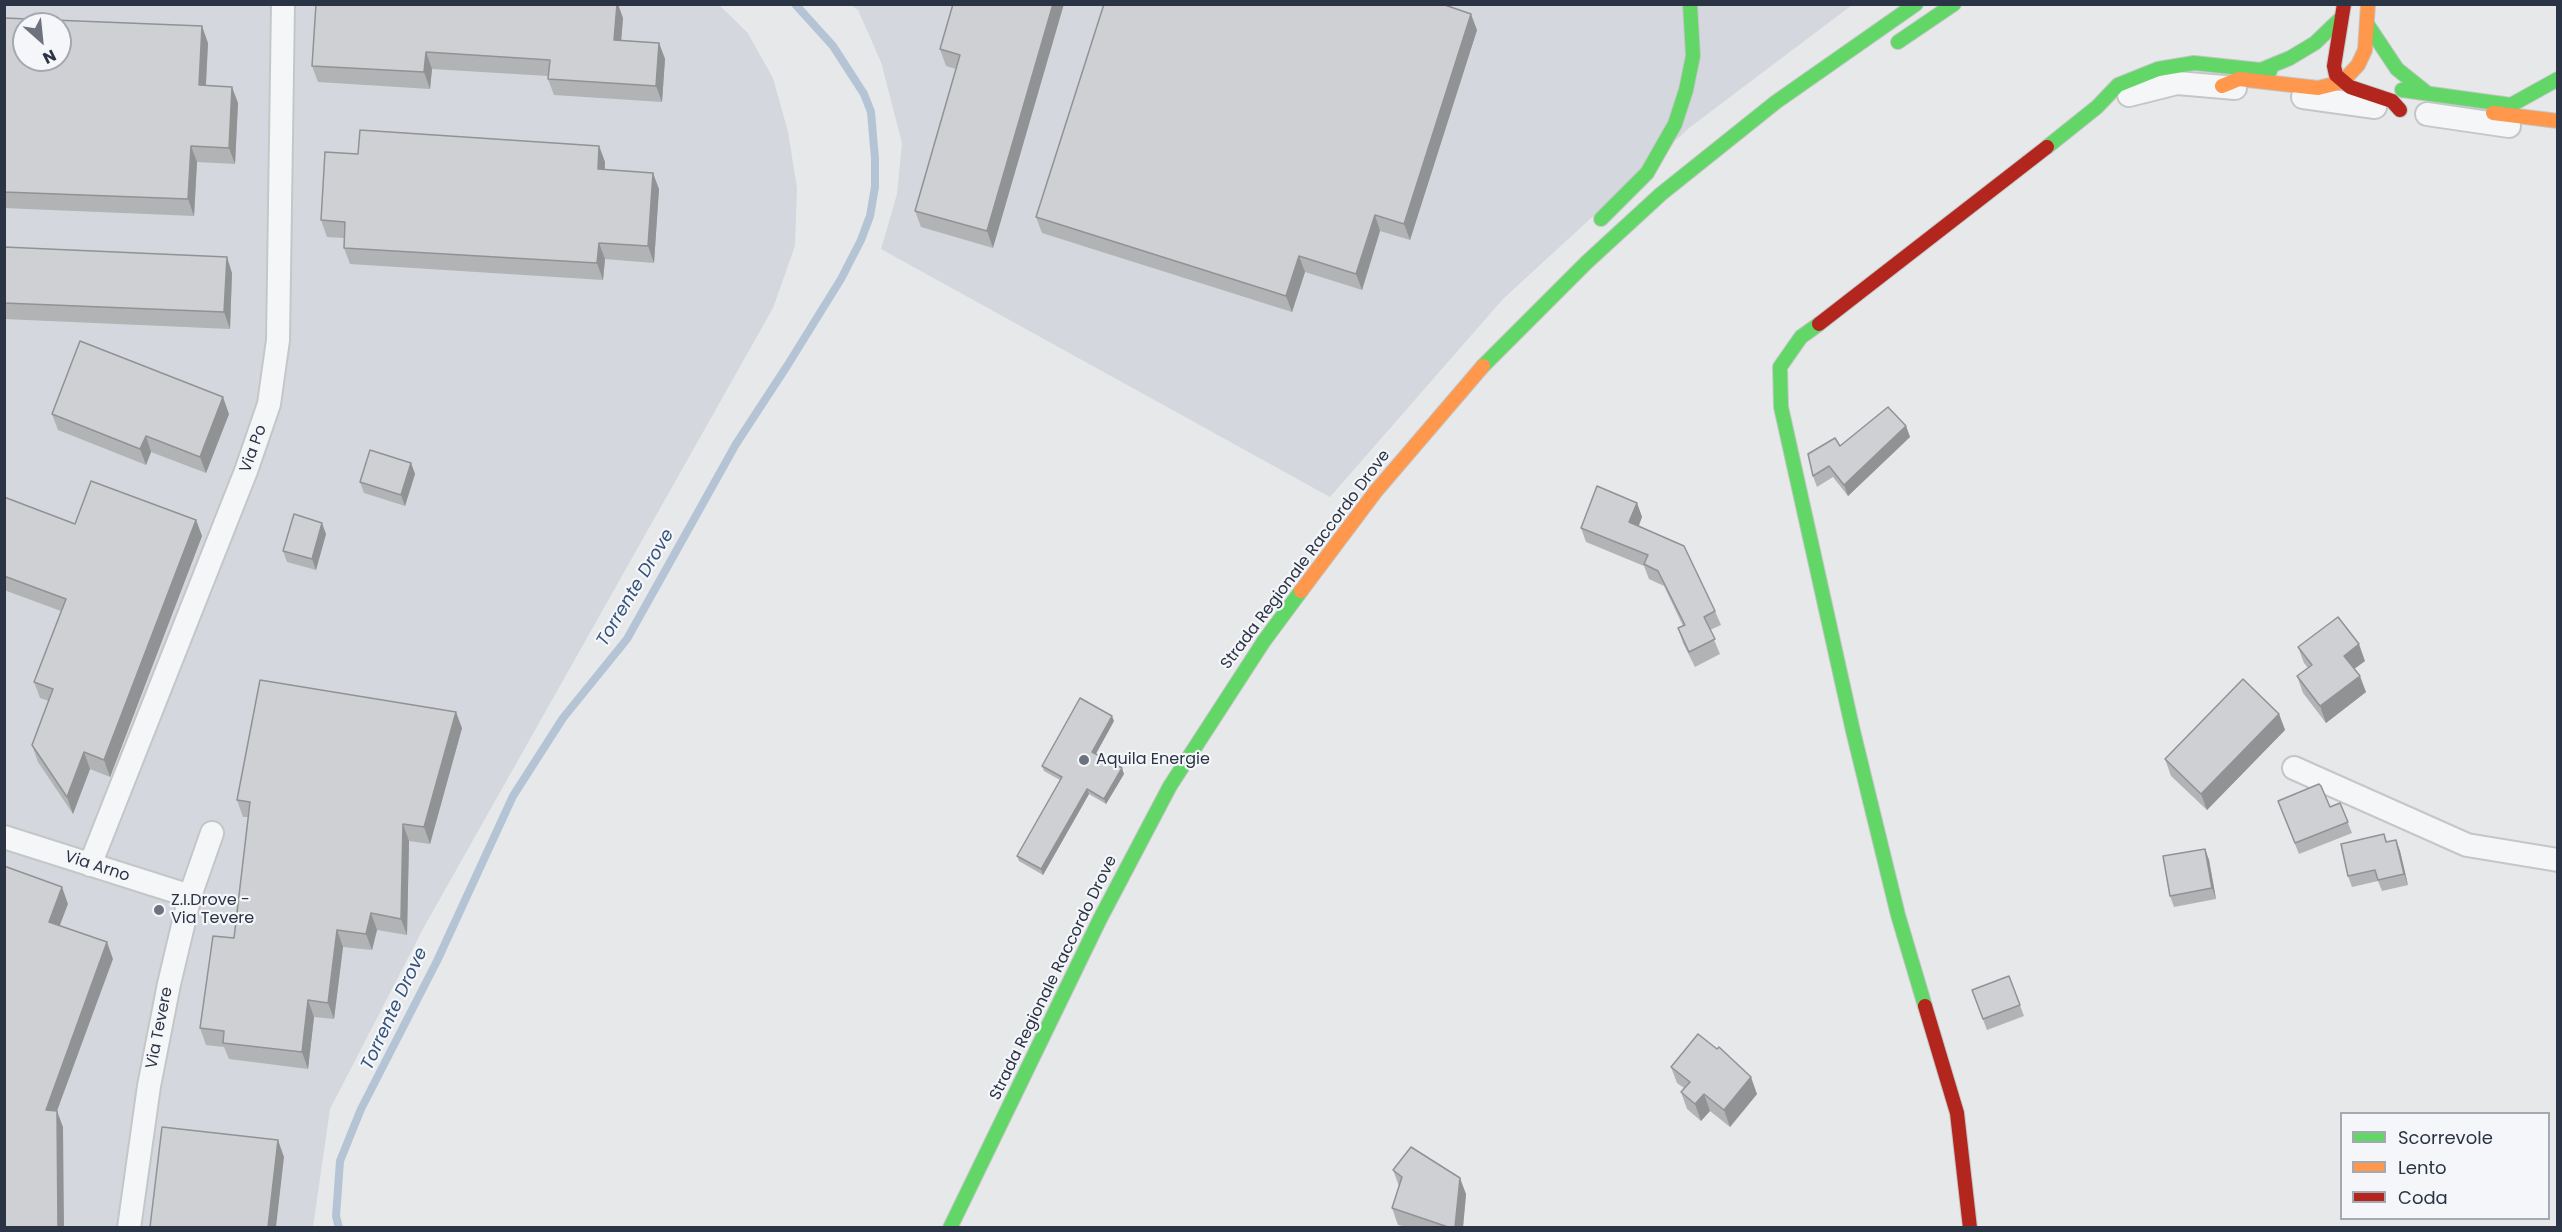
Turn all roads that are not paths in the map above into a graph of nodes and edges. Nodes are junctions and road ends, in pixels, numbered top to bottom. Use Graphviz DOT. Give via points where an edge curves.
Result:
graph roads {
  1 [pos="283,4"];
  2 [pos="1690,4"];
  3 [pos="1916,4"];
  4 [pos="1954,4"];
  5 [pos="2344,4"];
  6 [pos="2368,4"];
  7 [pos="2340,18"];
  8 [pos="2367,24"];
  9 [pos="1882,52"];
  10 [pos="2261,70"];
  11 [pos="2558,79"];
  12 [pos="2342,82"];
  13 [pos="2222,86"];
  14 [pos="1811,94"];
  15 [pos="2427,104"];
  16 [pos="2511,105"];
  17 [pos="2097,107"];
  18 [pos="2400,110"];
  19 [pos="2558,111"];
  20 [pos="1754,119"];
  21 [pos="2558,122"];
  22 [pos="2558,133"];
  23 [pos="1594,225"];
  24 [pos="1468,362"];
  25 [pos="1448,405"];
  26 [pos="2294,768"];
  27 [pos="212,832"];
  28 [pos="4,837"];
  29 [pos="2558,860"];
  30 [pos="90,865"];
  31 [pos="190,896"];
  32 [pos="129,1227"];
  33 [pos="950,1227"];
  34 [pos="1970,1227"];
  1 -- 30 [label="street, Via Po" via="278,340 269,404"];
  2 -- 23 [label="main road" via="1693,56 1675,124 1647,172"];
  3 -- 20 [label="main road, Strada Regionale Raccordo Drove"];
  4 -- 9 [label="main road"];
  5 -- 7 [label="main road"];
  6 -- 8 [label="main road"];
  7 -- 10 [label="main road" via="2315,43"];
  7 -- 12 [label="main road" via="2334,66"];
  8 -- 12 [label="main road" via="2362,56"];
  8 -- 15 [label="main road"];
  10 -- 12 [label="main road"];
  10 -- 17 [label="main road" via="2202,63 2158,69 2118,85"];
  11 -- 16 [label="main road"];
  12 -- 13 [label="main road" via="2319,88 2239,79"];
  12 -- 15 [label="main road"];
  12 -- 18 [label="main road" via="2386,98"];
  13 -- 17 [label="street" via="2159,86"];
  13 -- 18 [label="street"];
  14 -- 20 [label="main road"];
  15 -- 16 [label="main road"];
  15 -- 18 [label="main road"];
  15 -- 21 [label="main road"];
  15 -- 22 [label="street"];
  16 -- 19 [label="street"];
  17 -- 34 [label="main road" via="1801,337 1780,367 1781,407 1852,731 1898,915 1957,1113"];
  20 -- 25 [label="main road, Strada Regionale Raccordo Drove" via="1684,174 1587,262"];
  24 -- 25 [label="main road"];
  25 -- 33 [label="main road, Strada Regionale Raccordo Drove" via="1307,580 1243,670 1174,779 1105,910"];
  26 -- 29 [label="street" via="2467,845"];
  27 -- 31 [label="street, Via Tevere"];
  28 -- 30 [label="street, Via Arno"];
  30 -- 31 [label="street, Via Arno"];
  31 -- 32 [label="street, Via Tevere" via="154,1055"];
}
